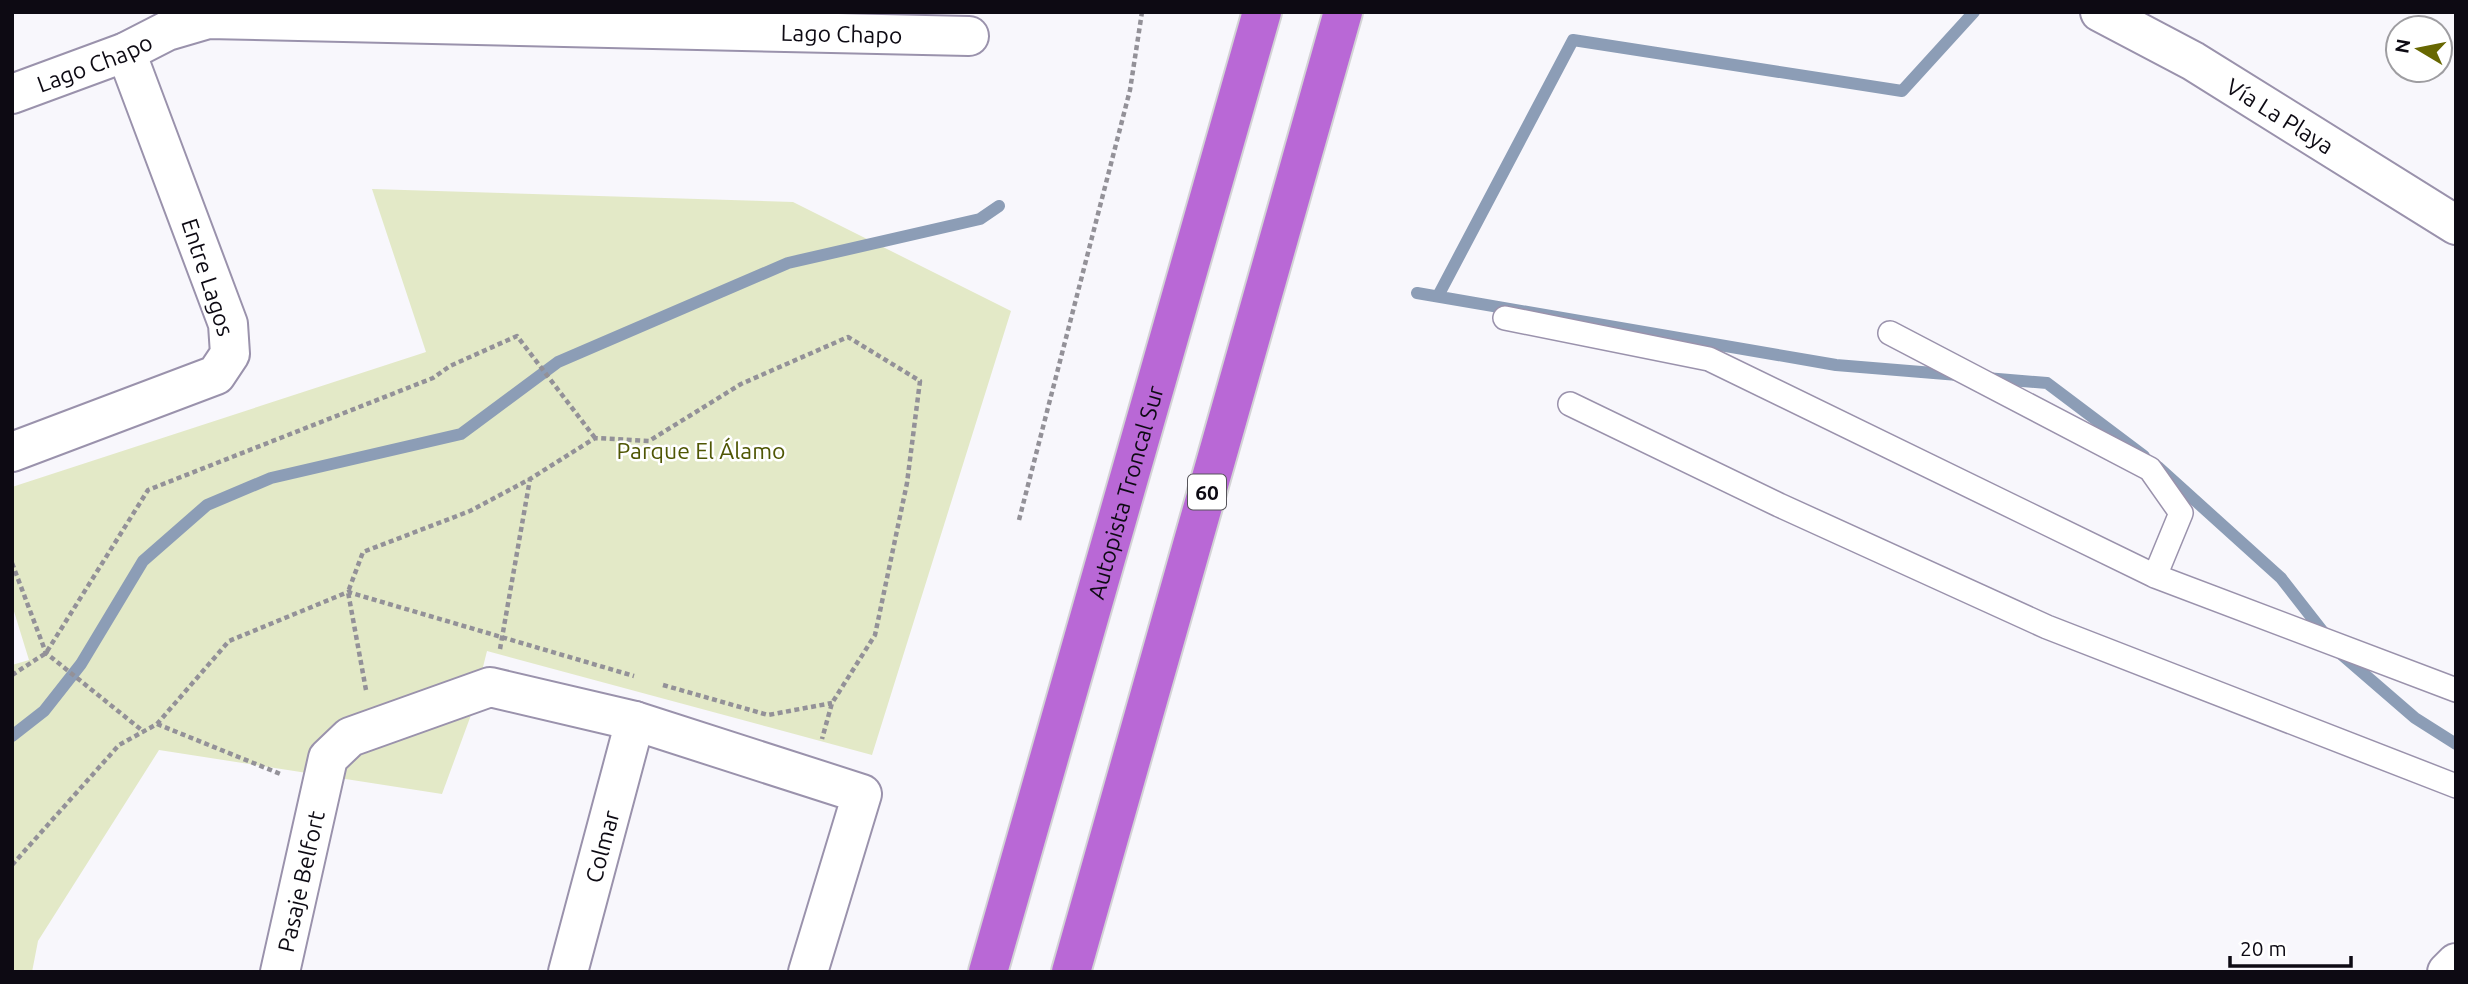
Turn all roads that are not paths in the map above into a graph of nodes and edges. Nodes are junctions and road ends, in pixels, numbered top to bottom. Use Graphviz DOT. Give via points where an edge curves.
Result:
graph roads {
  1 [pos="1262,12"];
  2 [pos="1343,12"];
  3 [pos="2101,12"];
  4 [pos="163,22"];
  5 [pos="969,36"];
  6 [pos="126,51"];
  7 [pos="12,94"];
  8 [pos="2456,226"];
  9 [pos="1505,318"];
  10 [pos="1890,334"];
  11 [pos="1570,404"];
  12 [pos="12,453"];
  13 [pos="2155,576"];
  14 [pos="2456,690"];
  15 [pos="635,721"];
  16 [pos="2456,786"];
  17 [pos="1013,881"];
  18 [pos="2456,963"];
  19 [pos="280,972"];
  20 [pos="568,972"];
  21 [pos="808,972"];
  22 [pos="979,972"];
  23 [pos="988,972"];
  24 [pos="1071,972"];
  25 [pos="2447,972"];
  1 -- 17 [label="highway, Autopista Troncal Sur"];
  2 -- 24 [label="highway, 60"];
  3 -- 8 [label="street, Vía La Playa" via="2193,61"];
  4 -- 5 [label="street, Lago Chapo" via="208,19"];
  4 -- 6 [label="street, Lago Chapo"];
  6 -- 7 [label="street, Lago Chapo"];
  6 -- 12 [label="street, Entre Lagos" via="228,324 230,354 216,375"];
  9 -- 13 [label="lane" via="1709,359"];
  10 -- 13 [label="lane" via="2150,469 2182,513"];
  11 -- 16 [label="lane" via="2047,627"];
  13 -- 14 [label="lane"];
  15 -- 19 [label="street, Pasaje Belfort" via="490,687 350,737 328,758"];
  15 -- 20 [label="street, Colmar"];
  15 -- 21 [label="street" via="862,794"];
  17 -- 22 [label="highway"];
  17 -- 23 [label="highway, Autopista Troncal Sur"];
  18 -- 25 [label="street"];
}
